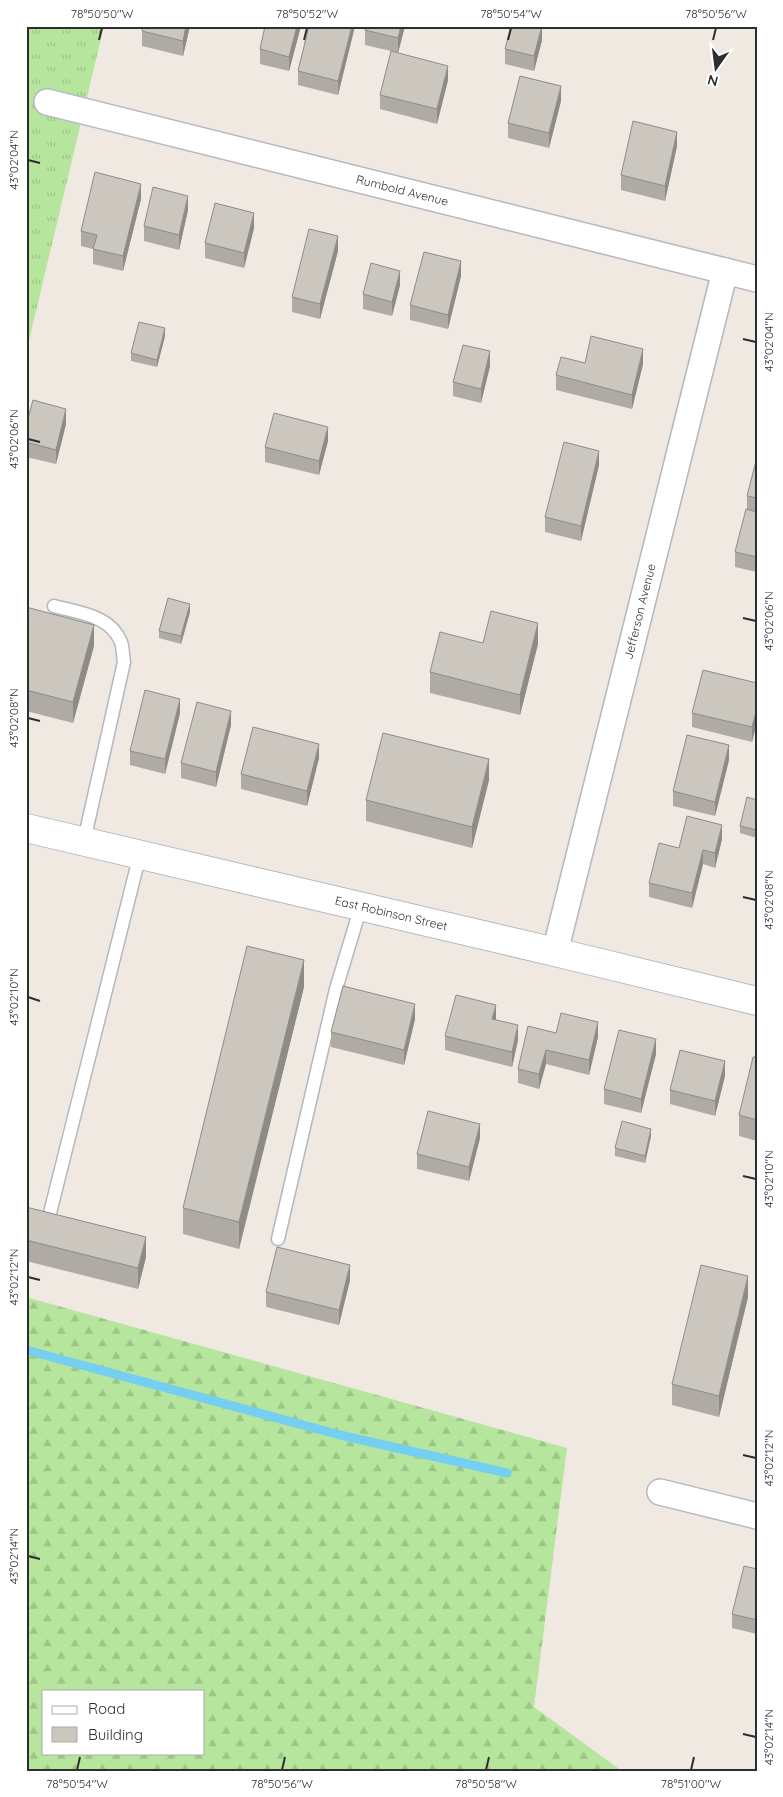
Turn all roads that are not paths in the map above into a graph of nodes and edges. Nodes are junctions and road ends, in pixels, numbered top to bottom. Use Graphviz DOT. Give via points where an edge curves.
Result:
graph roads {
  1 [pos="47,102"];
  2 [pos="725,271"];
  3 [pos="757,279"];
  4 [pos="54,606"];
  5 [pos="26,828"];
  6 [pos="84,841"];
  7 [pos="140,854"];
  8 [pos="360,906"];
  9 [pos="555,952"];
  10 [pos="757,1002"];
  11 [pos="33,1218"];
  12 [pos="278,1239"];
  13 [pos="660,1492"];
  14 [pos="757,1516"];
  1 -- 2 [label="street, Rumbold Avenue"];
  2 -- 3 [label="street, Rumbold Avenue"];
  2 -- 9 [label="street, Jefferson Avenue"];
  4 -- 6 [label="lane" via="99,618 112,627 121,643 124,662"];
  5 -- 6 [label="street, East Robinson Street"];
  6 -- 7 [label="street, East Robinson Street"];
  7 -- 8 [label="street, East Robinson Street"];
  7 -- 11 [label="lane" via="52,1222"];
  8 -- 9 [label="street, East Robinson Street"];
  8 -- 12 [label="lane" via="336,989"];
  9 -- 10 [label="street, East Robinson Street"];
  13 -- 14 [label="street"];
}
